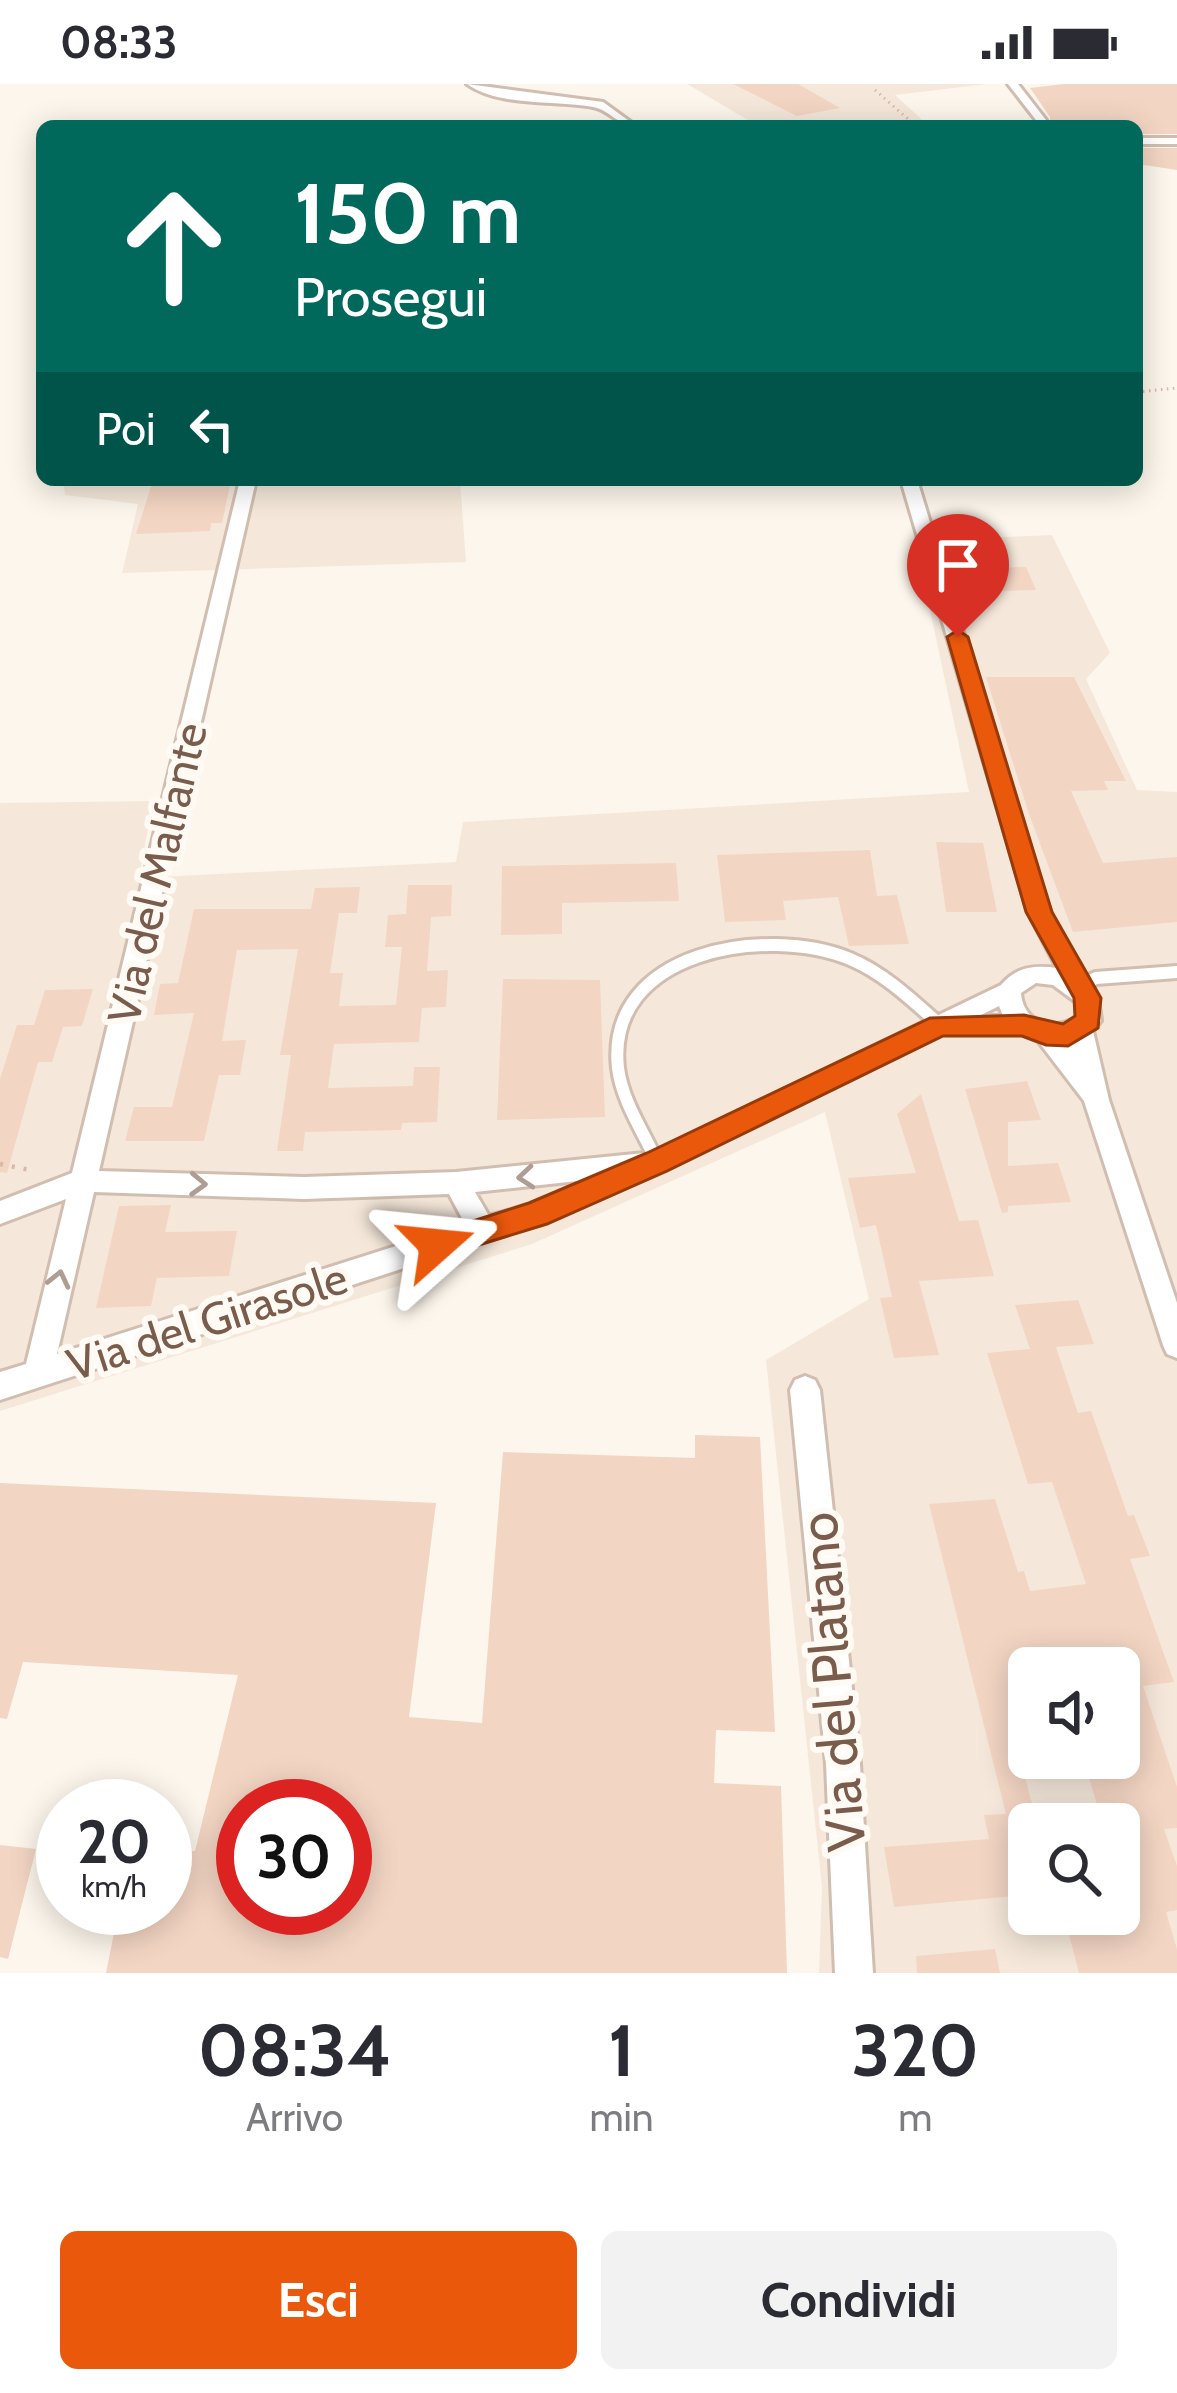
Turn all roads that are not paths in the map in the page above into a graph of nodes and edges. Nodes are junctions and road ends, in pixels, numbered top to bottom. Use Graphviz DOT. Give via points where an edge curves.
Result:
graph roads {
  1 [pos="472,84"];
  2 [pos="1016,85"];
  3 [pos="623,120"];
  4 [pos="1041,120"];
  5 [pos="1143,141"];
  6 [pos="1177,141"];
  7 [pos="247,486"];
  8 [pos="912,486"];
  9 [pos="1039,912"];
  10 [pos="1177,972"];
  11 [pos="1036,974"];
  12 [pos="1078,987"];
  13 [pos="1009,991"];
  14 [pos="940,1025"];
  15 [pos="1081,1029"];
  16 [pos="1035,1030"];
  17 [pos="1096,1100"];
  18 [pos="657,1162"];
  19 [pos="82,1180"];
  20 [pos="456,1183"];
  21 [pos="0,1213"];
  22 [pos="482,1230"];
  23 [pos="1177,1345"];
  24 [pos="37,1377"];
  25 [pos="0,1386"];
  26 [pos="805,1390"];
  27 [pos="854,1973"];
  1 -- 3 [label="street" via="602,105"];
  2 -- 4 [label="street"];
  5 -- 6 [label="street"];
  7 -- 19 [label="street, Via del Malfante"];
  8 -- 9 [label="street"];
  9 -- 11 [label="street"];
  9 -- 12 [label="street"];
  10 -- 12 [label="lane" via="1096,978"];
  11 -- 12 [label="street"];
  11 -- 13 [label="street"];
  12 -- 15 [label="street" via="1091,1009"];
  13 -- 14 [label="street, Via del Girasole"];
  13 -- 16 [label="street" via="1010,1010"];
  14 -- 16 [label="street, Via del Girasole"];
  14 -- 18 [label="street, Via del Girasole"];
  14 -- 18 [label="lane" via="851,959 803,945 732,945 688,956 643,988 619,1026 618,1067"];
  15 -- 16 [label="street"];
  15 -- 17 [label="street"];
  16 -- 17 [label="street"];
  17 -- 23 [label="street"];
  18 -- 20 [label="street, Via del Girasole, one-way"];
  18 -- 22 [label="street, Via del Girasole"];
  19 -- 20 [label="street, Via del Girasole, one-way" via="304,1188"];
  19 -- 21 [label="street"];
  24 -- 19 [label="street, Via del Malfante, one-way"];
  20 -- 22 [label="street"];
  22 -- 24 [label="street, Via del Girasole"];
  24 -- 25 [label="street, Via del Girasole"];
  26 -- 27 [label="street, Via del Platano" via="843,1764"];
}
